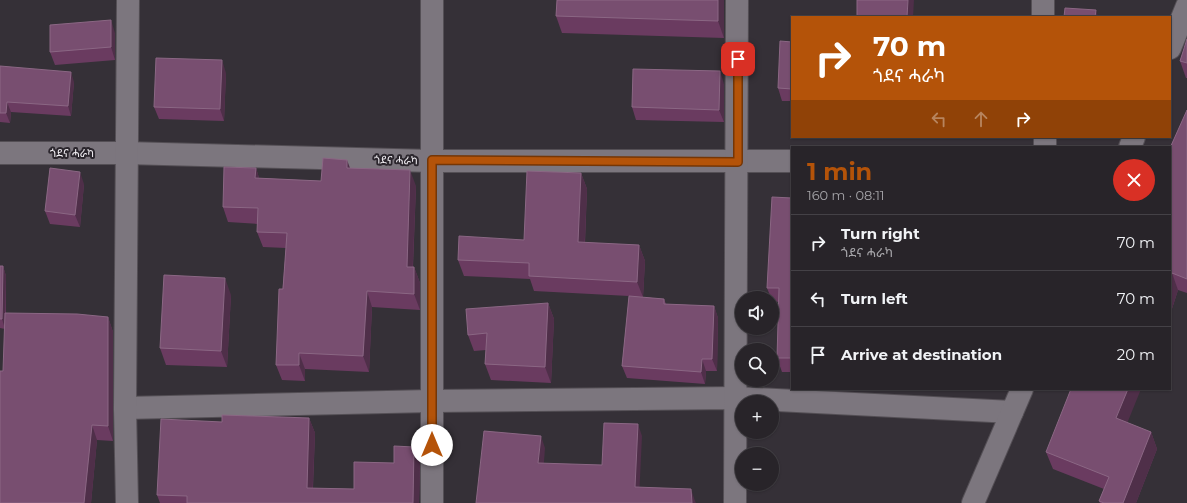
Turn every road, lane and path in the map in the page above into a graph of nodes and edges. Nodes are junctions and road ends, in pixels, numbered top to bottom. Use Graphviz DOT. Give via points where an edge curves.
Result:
graph roads {
  1 [pos="128,0"];
  2 [pos="432,0"];
  3 [pos="737,0"];
  4 [pos="1043,0"];
  5 [pos="1187,6"];
  6 [pos="1043,16"];
  7 [pos="1171,46"];
  8 [pos="0,153"];
  9 [pos="126,153"];
  10 [pos="432,160"];
  11 [pos="791,161"];
  12 [pos="738,162"];
  13 [pos="1022,390"];
  14 [pos="736,395"];
  15 [pos="735,398"];
  16 [pos="779,400"];
  17 [pos="431,401"];
  18 [pos="125,408"];
  19 [pos="1012,412"];
  20 [pos="736,439"];
  21 [pos="126,503"];
  22 [pos="432,503"];
  23 [pos="735,503"];
  24 [pos="973,503"];
  1 -- 9 [label="street"];
  2 -- 10 [label="street"];
  3 -- 12 [label="street"];
  4 -- 6 [label="street"];
  5 -- 7 [label="street"];
  8 -- 9 [label="street, ጎደና ሓራካ"];
  9 -- 10 [label="street, ጎደና ሓራካ"];
  9 -- 18 [label="street"];
  10 -- 12 [label="street, ጎደና ሓራካ"];
  10 -- 17 [label="street"];
  11 -- 12 [label="street, ጎደና ሓራካ"];
  12 -- 14 [label="street"];
  13 -- 19 [label="street"];
  15 -- 17 [label="street"];
  16 -- 19 [label="street"];
  17 -- 18 [label="street"];
  17 -- 22 [label="street"];
  18 -- 21 [label="street"];
  19 -- 24 [label="street"];
  20 -- 23 [label="street"];
}
